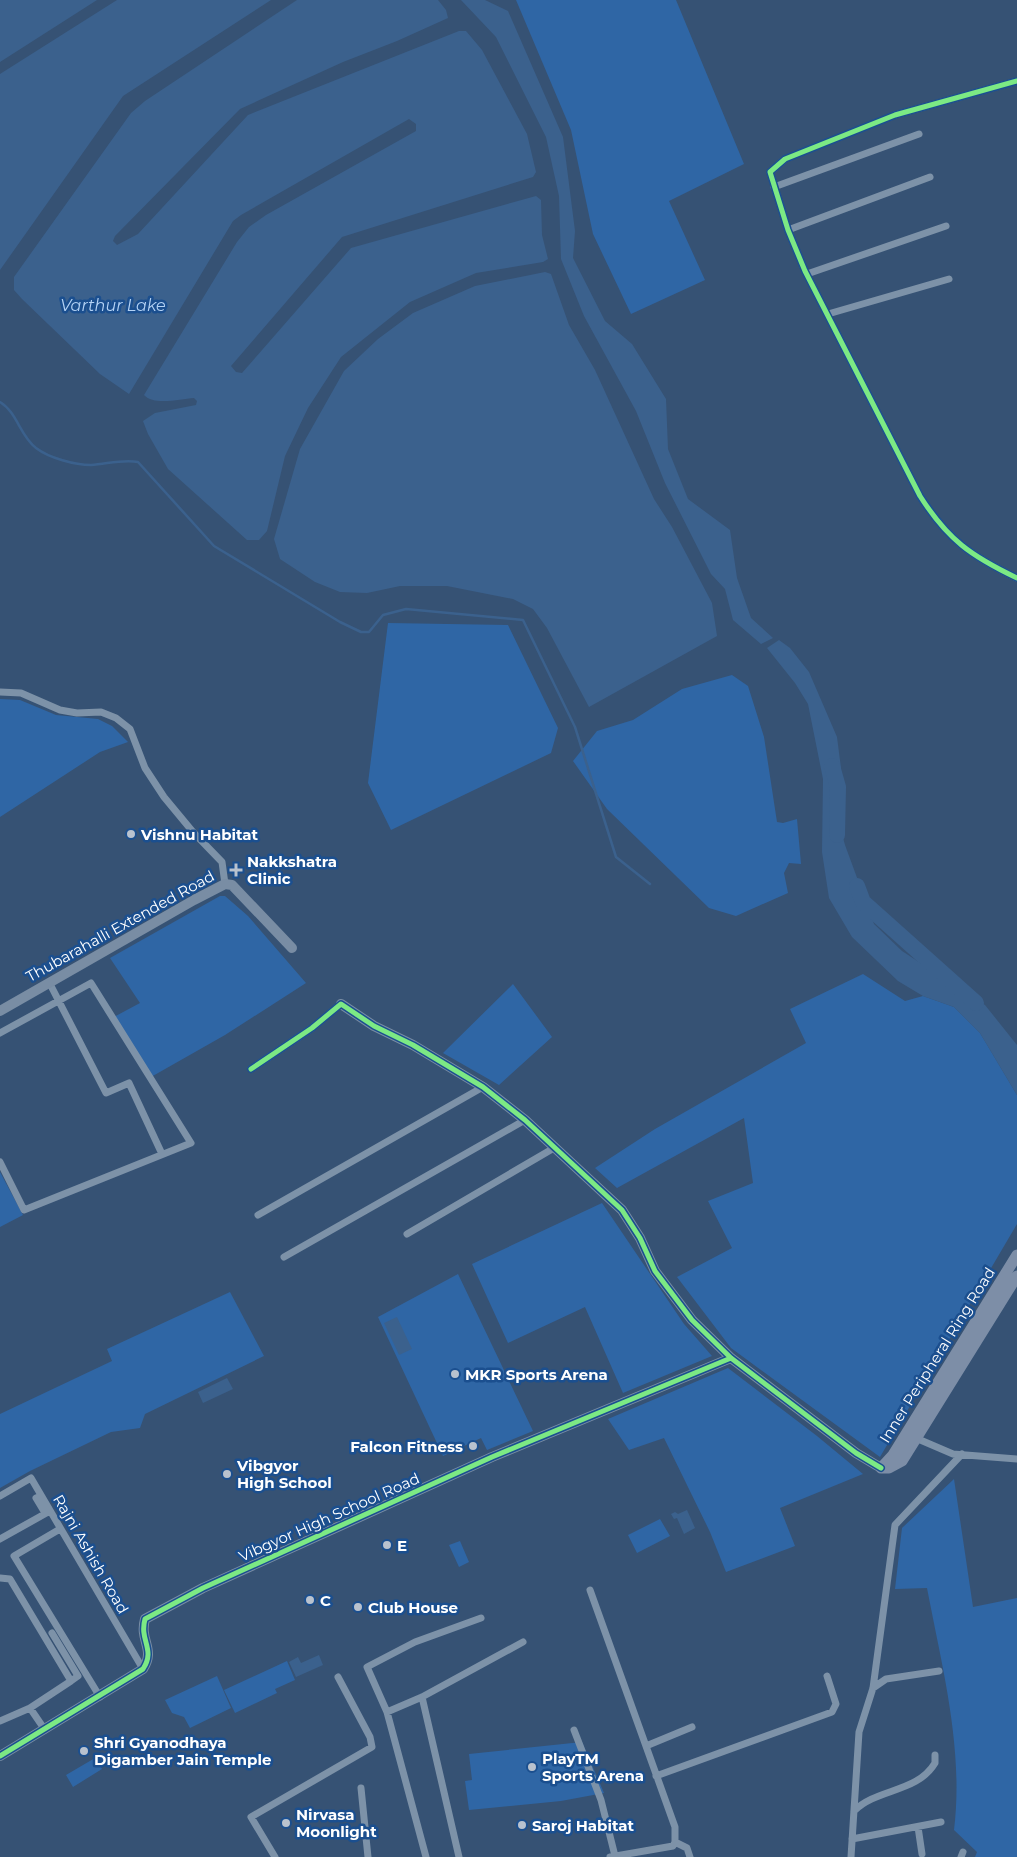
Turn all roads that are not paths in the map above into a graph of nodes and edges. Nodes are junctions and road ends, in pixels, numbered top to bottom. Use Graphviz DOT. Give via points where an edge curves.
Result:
graph roads {
  1 [pos="1017,81"];
  2 [pos="919,134"];
  3 [pos="930,177"];
  4 [pos="774,187"];
  5 [pos="946,226"];
  6 [pos="788,230"];
  7 [pos="807,274"];
  8 [pos="949,278"];
  9 [pos="828,314"];
  10 [pos="1017,578"];
  11 [pos="0,692"];
  12 [pos="225,884"];
  13 [pos="292,948"];
  14 [pos="49,982"];
  15 [pos="59,1001"];
  16 [pos="341,1004"];
  17 [pos="0,1011"];
  18 [pos="0,1033"];
  19 [pos="251,1069"];
  20 [pos="483,1086"];
  21 [pos="525,1120"];
  22 [pos="554,1148"];
  23 [pos="162,1154"];
  24 [pos="0,1162"];
  25 [pos="258,1215"];
  26 [pos="408,1234"];
  27 [pos="1017,1255"];
  28 [pos="284,1257"];
  29 [pos="1017,1276"];
  30 [pos="731,1358"];
  31 [pos="918,1439"];
  32 [pos="962,1454"];
  33 [pos="898,1458"];
  34 [pos="1017,1459"];
  35 [pos="881,1468"];
  36 [pos="0,1496"];
  37 [pos="36,1498"];
  38 [pos="47,1512"];
  39 [pos="60,1529"];
  40 [pos="0,1539"];
  41 [pos="0,1578"];
  42 [pos="590,1590"];
  43 [pos="481,1618"];
  44 [pos="52,1632"];
  45 [pos="523,1642"];
  46 [pos="143,1669"];
  47 [pos="939,1671"];
  48 [pos="827,1676"];
  49 [pos="338,1677"];
  50 [pos="71,1681"];
  51 [pos="873,1688"];
  52 [pos="100,1697"];
  53 [pos="422,1697"];
  54 [pos="30,1708"];
  55 [pos="387,1712"];
  56 [pos="0,1721"];
  57 [pos="692,1727"];
  58 [pos="45,1730"];
  59 [pos="574,1730"];
  60 [pos="646,1746"];
  61 [pos="935,1755"];
  62 [pos="0,1756"];
  63 [pos="656,1776"];
  64 [pos="361,1788"];
  65 [pos="854,1811"];
  66 [pos="942,1822"];
  67 [pos="918,1827"];
  68 [pos="852,1839"];
  69 [pos="675,1842"];
  70 [pos="922,1854"];
  71 [pos="614,1856"];
  72 [pos="275,1857"];
  73 [pos="368,1857"];
  74 [pos="426,1857"];
  75 [pos="459,1857"];
  76 [pos="610,1857"];
  77 [pos="690,1857"];
  78 [pos="851,1857"];
  1 -- 4 [label="street" via="895,115 785,158 770,172"];
  2 -- 4 [label="street"];
  3 -- 6 [label="street"];
  4 -- 6 [label="street"];
  5 -- 7 [label="street"];
  6 -- 7 [label="street"];
  7 -- 9 [label="street"];
  8 -- 9 [label="street"];
  9 -- 10 [label="street" via="932,515 975,557"];
  11 -- 12 [label="street" via="21,693 60,710 101,712 130,729 145,768 164,798 222,862"];
  12 -- 13 [label="street, Thubarahalli Extended Road" via="232,885"];
  12 -- 14 [label="street, Thubarahalli Extended Road"];
  14 -- 15 [label="street"];
  14 -- 17 [label="street, Thubarahalli Extended Road"];
  15 -- 18 [label="street"];
  15 -- 23 [label="street" via="106,1093 129,1083"];
  15 -- 23 [label="street" via="91,983 191,1143"];
  16 -- 19 [label="street"];
  16 -- 20 [label="street" via="374,1026"];
  20 -- 21 [label="street"];
  20 -- 25 [label="street"];
  21 -- 22 [label="street"];
  21 -- 28 [label="street"];
  22 -- 26 [label="street"];
  22 -- 30 [label="street" via="622,1210 640,1238 655,1271 692,1320"];
  23 -- 24 [label="street" via="24,1210"];
  27 -- 33 [label="main road, Inner Peripheral Ring Road"];
  29 -- 31 [label="main road, Inner Peripheral Ring Road"];
  30 -- 35 [label="street" via="856,1453"];
  30 -- 46 [label="street, Vibgyor High School Road" via="492,1457 189,1595 145,1619 142,1628 150,1651"];
  31 -- 32 [label="street" via="953,1454"];
  31 -- 33 [label="main road, Inner Peripheral Ring Road"];
  32 -- 34 [label="street"];
  32 -- 51 [label="street" via="894,1525"];
  33 -- 35 [label="main road, Inner Peripheral Ring Road"];
  36 -- 38 [label="street, Rajni Ashish Road" via="31,1478"];
  37 -- 38 [label="street"];
  38 -- 39 [label="street, Rajni Ashish Road"];
  38 -- 40 [label="street"];
  39 -- 46 [label="street, Rajni Ashish Road"];
  39 -- 52 [label="street" via="14,1556"];
  41 -- 50 [label="street" via="10,1580"];
  42 -- 60 [label="street"];
  43 -- 55 [label="street" via="415,1642 367,1667"];
  44 -- 50 [label="street" via="78,1676"];
  45 -- 53 [label="street"];
  46 -- 52 [label="street"];
  47 -- 51 [label="street" via="886,1679"];
  48 -- 63 [label="street" via="836,1704 832,1712"];
  49 -- 72 [label="street" via="370,1737 372,1747 251,1817"];
  50 -- 54 [label="street"];
  51 -- 65 [label="street" via="859,1732"];
  52 -- 58 [label="street"];
  53 -- 55 [label="street"];
  53 -- 75 [label="street"];
  54 -- 56 [label="street"];
  54 -- 58 [label="street"];
  55 -- 74 [label="street"];
  57 -- 60 [label="street"];
  58 -- 62 [label="street"];
  59 -- 71 [label="street" via="600,1800"];
  60 -- 63 [label="street"];
  61 -- 65 [label="street" via="935,1763 925,1776 863,1802"];
  63 -- 69 [label="street" via="675,1827"];
  64 -- 73 [label="street"];
  65 -- 68 [label="street"];
  66 -- 67 [label="street"];
  67 -- 68 [label="street"];
  67 -- 70 [label="street"];
  68 -- 78 [label="street"];
  69 -- 71 [label="street" via="673,1846"];
  69 -- 77 [label="street" via="687,1848"];
  71 -- 76 [label="street"];
}
